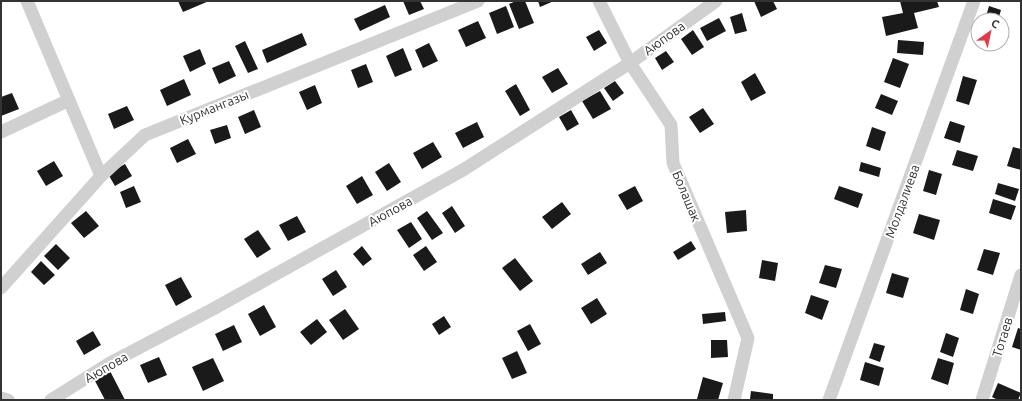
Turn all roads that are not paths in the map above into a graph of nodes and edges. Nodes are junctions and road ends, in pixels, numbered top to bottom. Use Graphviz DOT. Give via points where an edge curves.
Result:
graph roads {
  1 [pos="27,1"];
  2 [pos="478,1"];
  3 [pos="599,1"];
  4 [pos="716,1"];
  5 [pos="974,1"];
  6 [pos="630,63"];
  7 [pos="69,100"];
  8 [pos="1,132"];
  9 [pos="101,176"];
  10 [pos="1021,275"];
  11 [pos="1,288"];
  12 [pos="1,398"];
  13 [pos="8,400"];
  14 [pos="51,400"];
  15 [pos="734,400"];
  16 [pos="829,400"];
  17 [pos="982,400"];
  1 -- 7 [label="street"];
  2 -- 9 [label="street, Курмангазы" via="145,135"];
  3 -- 6 [label="street, Болашак"];
  4 -- 6 [label="street, Аюпова"];
  5 -- 16 [label="street, Молдалиева"];
  6 -- 14 [label="street, Аюпова" via="463,170 213,309 110,363"];
  6 -- 15 [label="street, Болашак" via="671,125 673,163 748,338"];
  7 -- 8 [label="street"];
  7 -- 9 [label="street"];
  9 -- 11 [label="street, Курмангазы"];
  10 -- 17 [label="street, Тотаев"];
  12 -- 13 [label="street"];
}
